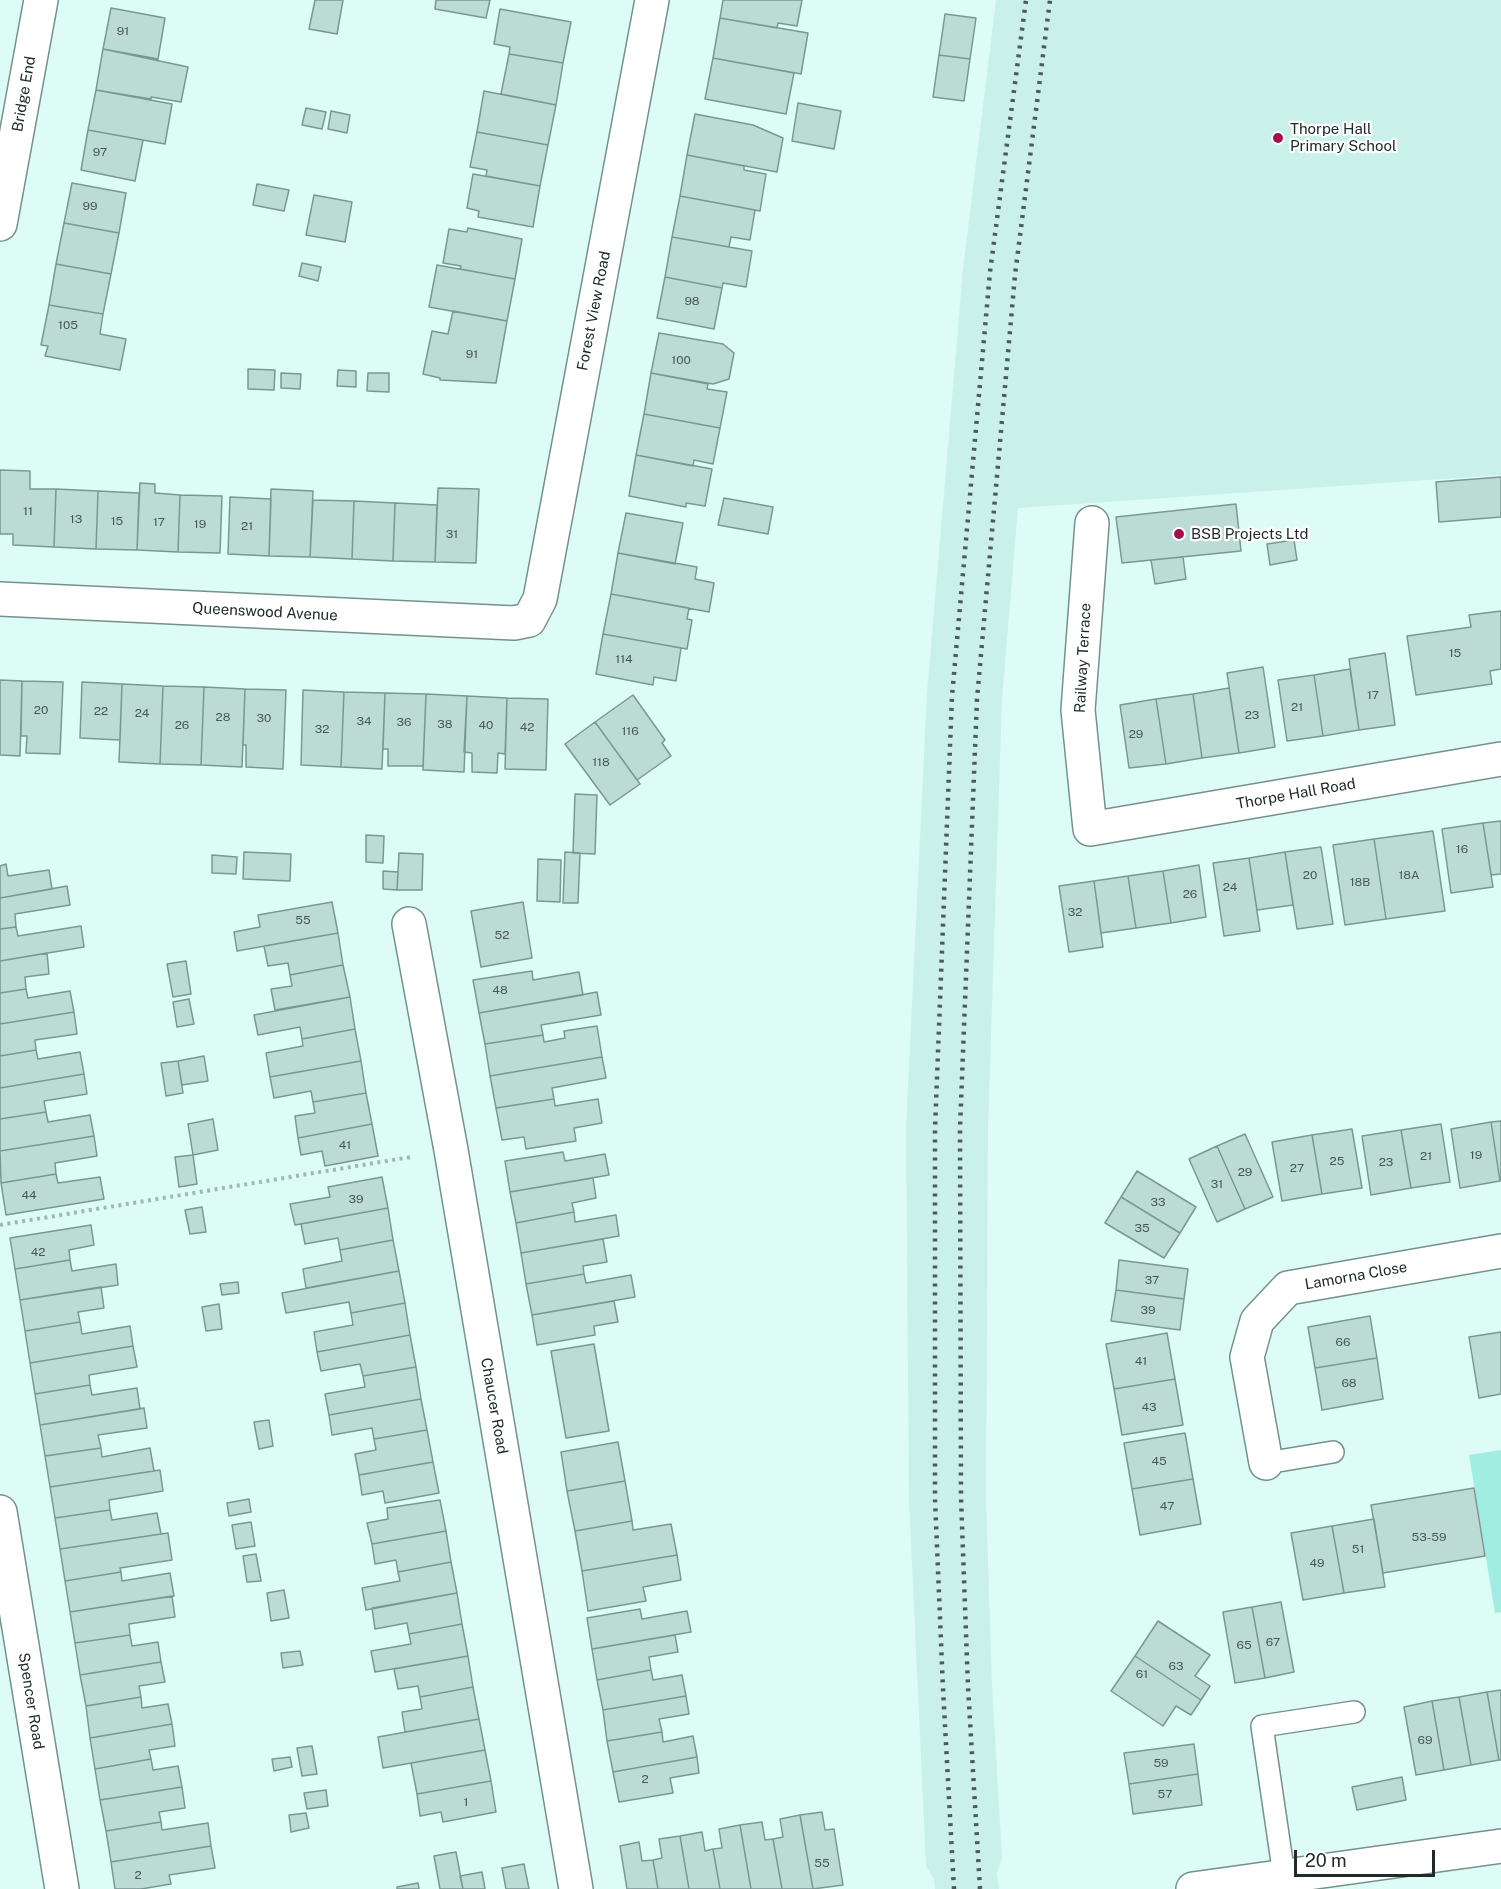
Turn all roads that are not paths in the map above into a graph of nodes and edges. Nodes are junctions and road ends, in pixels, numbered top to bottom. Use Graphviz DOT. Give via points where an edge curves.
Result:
graph roads {
  1 [pos="41,0"];
  2 [pos="652,0"];
  3 [pos="0,224"];
  4 [pos="1092,523"];
  5 [pos="0,599"];
  6 [pos="529,620"];
  7 [pos="1501,759"];
  8 [pos="1090,829"];
  9 [pos="409,924"];
  10 [pos="1501,1251"];
  11 [pos="1333,1452"];
  12 [pos="1266,1463"];
  13 [pos="0,1512"];
  14 [pos="1354,1712"];
  15 [pos="1501,1846"];
  16 [pos="1285,1882"];
  17 [pos="62,1889"];
  18 [pos="576,1889"];
  19 [pos="1193,1889"];
  1 -- 3 [label="street, Bridge End"];
  2 -- 6 [label="street, Forest View Road" via="540,599"];
  4 -- 8 [label="street, Railway Terrace" via="1078,710"];
  5 -- 6 [label="street, Queenswood Avenue" via="514,623"];
  7 -- 8 [label="street, Thorpe Hall Road"];
  9 -- 18 [label="street, Chaucer Road"];
  10 -- 12 [label="street, Lamorna Close" via="1288,1288 1257,1321 1247,1357"];
  11 -- 12 [label="lane, Lamorna Close"];
  13 -- 17 [label="street, Spencer Road"];
  14 -- 16 [label="lane" via="1262,1726"];
  15 -- 16 [label="street"];
  16 -- 19 [label="street"];
}
